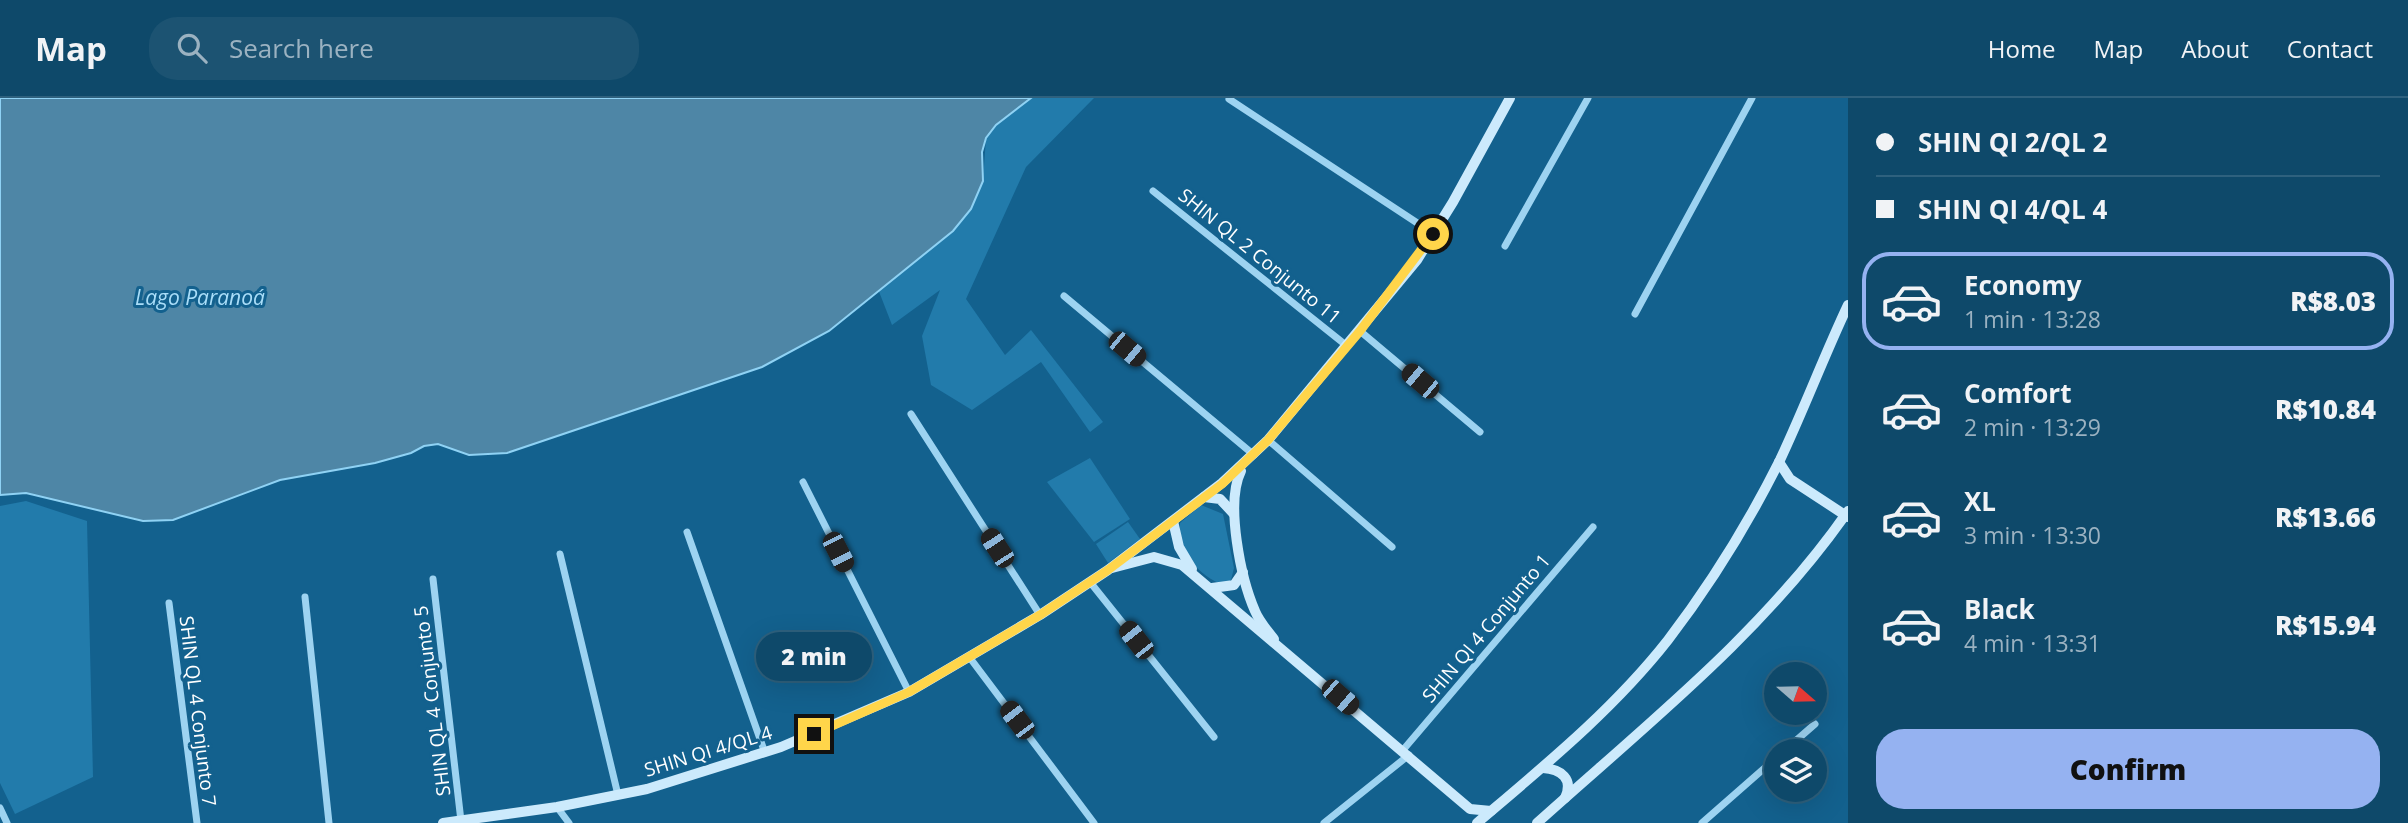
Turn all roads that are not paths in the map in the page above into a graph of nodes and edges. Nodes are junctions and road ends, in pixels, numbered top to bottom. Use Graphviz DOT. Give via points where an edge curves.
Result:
graph roads {
  1 [pos="1588,98"];
  2 [pos="1752,98"];
  3 [pos="1229,99"];
  4 [pos="1508,99"];
  5 [pos="1153,191"];
  6 [pos="1433,234"];
  7 [pos="1505,246"];
  8 [pos="1064,296"];
  9 [pos="1848,305"];
  10 [pos="1635,314"];
  11 [pos="1848,324"];
  12 [pos="1360,331"];
  13 [pos="1836,332"];
  14 [pos="1348,346"];
  15 [pos="911,414"];
  16 [pos="1480,432"];
  17 [pos="1268,440"];
  18 [pos="1254,455"];
  19 [pos="1779,462"];
  20 [pos="1245,465"];
  21 [pos="803,482"];
  22 [pos="1204,497"];
  23 [pos="1847,514"];
  24 [pos="1236,518"];
  25 [pos="1174,521"];
  26 [pos="1848,526"];
  27 [pos="1593,527"];
  28 [pos="687,532"];
  29 [pos="1830,534"];
  30 [pos="1392,547"];
  31 [pos="560,554"];
  32 [pos="1108,570"];
  33 [pos="1243,572"];
  34 [pos="1196,574"];
  35 [pos="433,579"];
  36 [pos="1090,582"];
  37 [pos="1212,588"];
  38 [pos="304,597"];
  39 [pos="169,603"];
  40 [pos="1040,615"];
  41 [pos="1276,642"];
  42 [pos="970,658"];
  43 [pos="909,692"];
  44 [pos="1814,725"];
  45 [pos="1213,737"];
  46 [pos="1798,739"];
  47 [pos="765,753"];
  48 [pos="1406,753"];
  49 [pos="1543,768"];
  50 [pos="1764,769"];
  51 [pos="618,795"];
  52 [pos="1564,799"];
  53 [pos="557,807"];
  54 [pos="0,808"];
  55 [pos="1470,808"];
  56 [pos="1491,811"];
  57 [pos="461,821"];
  58 [pos="7,823"];
  59 [pos="197,823"];
  60 [pos="329,823"];
  61 [pos="443,823"];
  62 [pos="569,823"];
  63 [pos="1094,823"];
  64 [pos="1324,823"];
  65 [pos="1475,823"];
  66 [pos="1537,823"];
  67 [pos="1702,823"];
  1 -- 7 [label="street"];
  2 -- 10 [label="street"];
  3 -- 6 [label="street"];
  4 -- 6 [label="street"];
  5 -- 14 [label="street, SHIN QL 2 Conjunto 11"];
  6 -- 12 [label="street"];
  8 -- 18 [label="street"];
  9 -- 13 [label="street"];
  11 -- 13 [label="street"];
  12 -- 14 [label="street"];
  12 -- 16 [label="street"];
  13 -- 19 [label="street"];
  14 -- 17 [label="street"];
  15 -- 40 [label="street"];
  17 -- 18 [label="street"];
  17 -- 30 [label="street"];
  18 -- 20 [label="street"];
  19 -- 23 [label="street" via="1790,480"];
  19 -- 49 [label="street" via="1731,546 1667,640 1600,715"];
  20 -- 22 [label="street, SHIN QI 4/QL 4"];
  20 -- 24 [label="street, SHIN QI 4/QL 4" via="1234,492"];
  21 -- 43 [label="street"];
  22 -- 24 [label="street" via="1226,503"];
  22 -- 25 [label="street, SHIN QI 4/QL 4"];
  23 -- 29 [label="street"];
  24 -- 33 [label="street, SHIN QI 4/QL 4"];
  25 -- 32 [label="street, SHIN QI 4/QL 4"];
  25 -- 34 [label="street" via="1179,547"];
  26 -- 29 [label="street"];
  27 -- 48 [label="street, SHIN QI 4 Conjunto 1"];
  28 -- 47 [label="street"];
  29 -- 52 [label="street" via="1706,675"];
  31 -- 51 [label="street"];
  32 -- 34 [label="street, SHIN QI 4/QL 4" via="1154,557 1174,561"];
  32 -- 36 [label="street, SHIN QI 4/QL 4"];
  33 -- 37 [label="street" via="1234,585"];
  33 -- 41 [label="street, SHIN QI 4/QL 4" via="1255,612"];
  34 -- 37 [label="street, SHIN QI 4/QL 4"];
  35 -- 57 [label="street, SHIN QL 4 Conjunto 5"];
  36 -- 40 [label="street, SHIN QI 4/QL 4"];
  36 -- 45 [label="street"];
  37 -- 41 [label="street, SHIN QI 4/QL 4"];
  38 -- 60 [label="street"];
  39 -- 59 [label="street, SHIN QL 4 Conjunto 7"];
  40 -- 42 [label="street, SHIN QI 4/QL 4"];
  41 -- 48 [label="street, SHIN QI 4/QL 4"];
  42 -- 43 [label="street, SHIN QI 4/QL 4"];
  42 -- 63 [label="street"];
  43 -- 47 [label="street, SHIN QI 4/QL 4"];
  44 -- 46 [label="street"];
  47 -- 51 [label="street, SHIN QI 4/QL 4"];
  48 -- 55 [label="street, SHIN QI 4/QL 4"];
  48 -- 64 [label="street, SHIN QI 4 Conjunto 1"];
  49 -- 52 [label="street" via="1565,776 1568,792"];
  49 -- 56 [label="street"];
  50 -- 67 [label="street"];
  51 -- 53 [label="street, SHIN QI 4/QL 4"];
  52 -- 66 [label="street"];
  53 -- 57 [label="street, SHIN QI 4/QL 4"];
  53 -- 62 [label="street"];
  54 -- 58 [label="street"];
  55 -- 56 [label="street"];
  55 -- 65 [label="street"];
  56 -- 65 [label="street"];
  57 -- 61 [label="street, SHIN QI 4/QL 4"];
}
